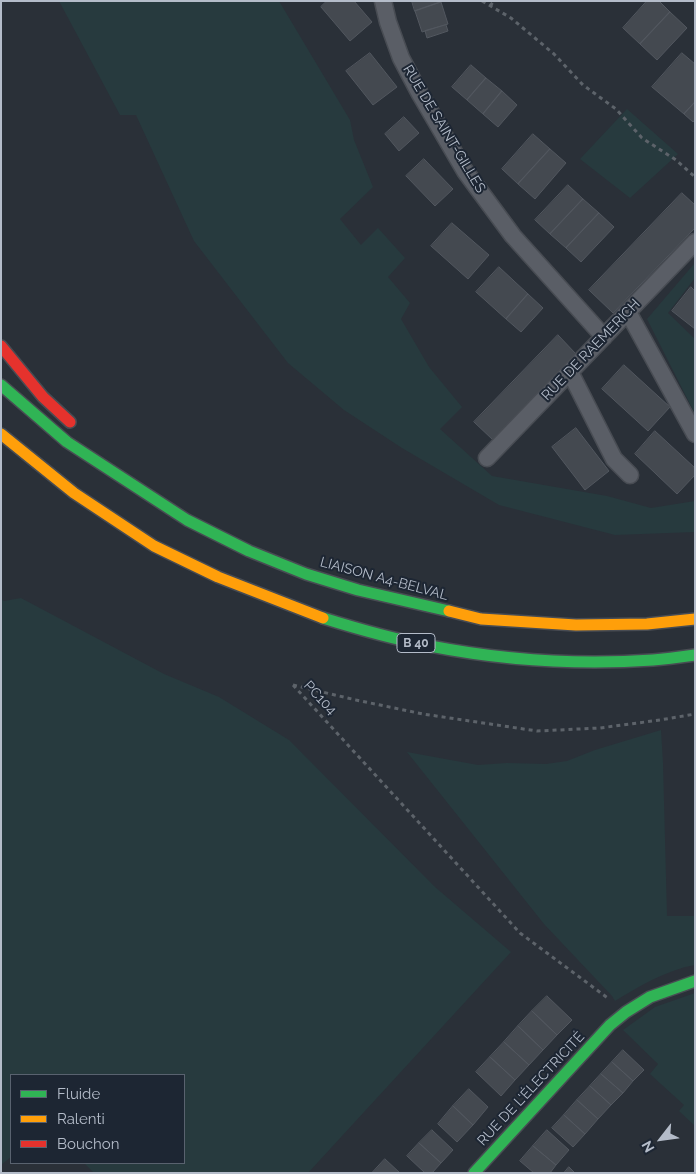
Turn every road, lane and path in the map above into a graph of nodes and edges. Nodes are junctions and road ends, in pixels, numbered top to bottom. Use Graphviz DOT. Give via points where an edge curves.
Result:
graph roads {
  1 [pos="383,1"];
  2 [pos="482,1"];
  3 [pos="494,1"];
  4 [pos="490,6"];
  5 [pos="695,177"];
  6 [pos="695,242"];
  7 [pos="628,312"];
  8 [pos="604,337"];
  9 [pos="1,346"];
  10 [pos="570,372"];
  11 [pos="1,385"];
  12 [pos="78,430"];
  13 [pos="1,434"];
  14 [pos="695,434"];
  15 [pos="487,458"];
  16 [pos="630,475"];
  17 [pos="143,478"];
  18 [pos="187,520"];
  19 [pos="99,523"];
  20 [pos="154,546"];
  21 [pos="695,619"];
  22 [pos="695,655"];
  23 [pos="695,714"];
  24 [pos="695,981"];
  25 [pos="597,991"];
  26 [pos="474,1173"];
  1 -- 8 [label="street, RUE DE SAINT-GILLES" via="401,58 465,171 513,236"];
  2 -- 4 [label="path"];
  3 -- 4 [label="path"];
  4 -- 5 [label="path" via="511,18 554,54 583,85 616,109 642,138"];
  6 -- 7 [label="street, RUE DE RAEMERICH"];
  7 -- 8 [label="street, RUE DE RAEMERICH"];
  7 -- 14 [label="street"];
  8 -- 10 [label="street, RUE DE RAEMERICH"];
  9 -- 12 [label="main road" via="44,397"];
  10 -- 15 [label="street, RUE DE RAEMERICH"];
  10 -- 16 [label="street" via="614,458"];
  11 -- 18 [label="main road, LIAISON A4-BELVAL" via="67,442"];
  13 -- 20 [label="main road, B 40" via="74,492"];
  17 -- 18 [label="main road"];
  18 -- 21 [label="main road, LIAISON A4-BELVAL" via="249,551 306,574 358,590 481,619 576,625 647,624"];
  19 -- 20 [label="main road, B 40"];
  20 -- 22 [label="main road, B 40" via="218,577 315,616 430,646 552,660 654,660"];
  23 -- 25 [label="path, PC104" via="600,728 537,731 423,714 293,685 520,933"];
  24 -- 26 [label="main road, RUE DE L'ÉLECTRICITÉ" via="650,997 610,1025"];
}
